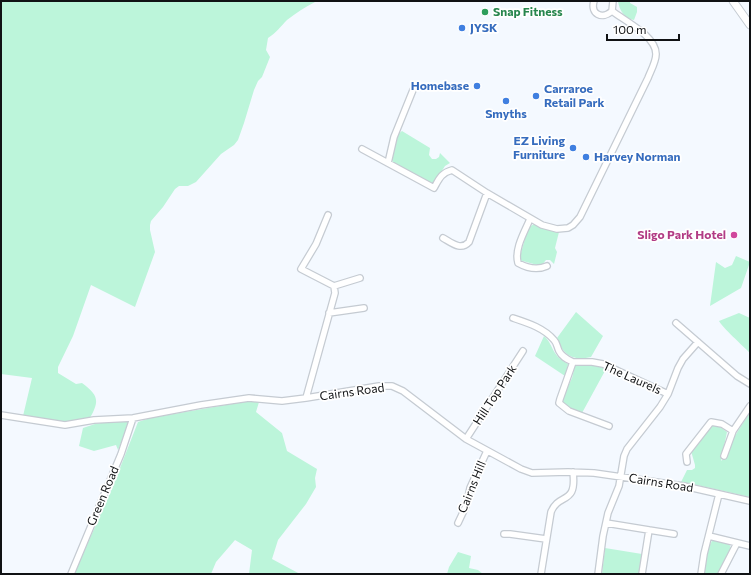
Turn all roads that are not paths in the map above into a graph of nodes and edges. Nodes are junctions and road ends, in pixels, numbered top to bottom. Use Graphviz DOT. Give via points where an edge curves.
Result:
graph roads {
  1 [pos="594,1"];
  2 [pos="612,1"];
  3 [pos="733,1"];
  4 [pos="612,11"];
  5 [pos="750,25"];
  6 [pos="413,90"];
  7 [pos="362,149"];
  8 [pos="388,163"];
  9 [pos="487,193"];
  10 [pos="328,215"];
  11 [pos="530,219"];
  12 [pos="443,238"];
  13 [pos="547,266"];
  14 [pos="360,278"];
  15 [pos="334,286"];
  16 [pos="364,308"];
  17 [pos="329,313"];
  18 [pos="513,318"];
  19 [pos="676,323"];
  20 [pos="698,342"];
  21 [pos="523,350"];
  22 [pos="573,362"];
  23 [pos="750,384"];
  24 [pos="668,394"];
  25 [pos="306,398"];
  26 [pos="750,406"];
  27 [pos="1,416"];
  28 [pos="133,418"];
  29 [pos="609,426"];
  30 [pos="733,431"];
  31 [pos="466,439"];
  32 [pos="487,451"];
  33 [pos="724,456"];
  34 [pos="687,462"];
  35 [pos="573,472"];
  36 [pos="620,477"];
  37 [pos="719,494"];
  38 [pos="750,501"];
  39 [pos="458,523"];
  40 [pos="606,523"];
  41 [pos="649,530"];
  42 [pos="504,534"];
  43 [pos="674,534"];
  44 [pos="709,536"];
  45 [pos="546,539"];
  46 [pos="736,543"];
  47 [pos="750,546"];
  48 [pos="70,574"];
  49 [pos="542,574"];
  50 [pos="598,574"];
  51 [pos="642,574"];
  52 [pos="701,574"];
  53 [pos="721,574"];
  1 -- 4 [label="street" via="593,8 596,14 603,16"];
  2 -- 4 [label="street"];
  3 -- 5 [label="main road"];
  4 -- 11 [label="street" via="647,36 655,46 655,57 648,78 580,217 573,225 563,230"];
  6 -- 8 [label="street" via="398,126"];
  7 -- 8 [label="street"];
  8 -- 9 [label="street" via="434,188 440,177 452,170"];
  9 -- 11 [label="street"];
  9 -- 12 [label="street" via="466,246 457,246"];
  10 -- 15 [label="street" via="316,244 301,269"];
  11 -- 13 [label="street" via="518,249 518,263 540,269"];
  14 -- 15 [label="street"];
  15 -- 17 [label="street" via="335,293"];
  16 -- 17 [label="street"];
  17 -- 25 [label="street"];
  18 -- 22 [label="street" via="548,334 556,341 564,358"];
  19 -- 20 [label="street"];
  20 -- 23 [label="street"];
  20 -- 24 [label="street" via="683,359"];
  21 -- 31 [label="street, Hill Top Park"];
  22 -- 24 [label="street, The Laurels" via="603,364"];
  22 -- 29 [label="street" via="559,403 569,411"];
  24 -- 36 [label="street" via="627,449"];
  25 -- 28 [label="street, Cairns Road" via="282,401 249,398"];
  25 -- 31 [label="street, Cairns Road" via="392,386 403,391"];
  26 -- 30 [label="street"];
  27 -- 28 [label="street, Cairns Road" via="65,425 94,420"];
  28 -- 48 [label="street, Green Road" via="121,454"];
  30 -- 33 [label="street"];
  30 -- 34 [label="street" via="722,424 711,422 686,454"];
  31 -- 32 [label="street, Cairns Road"];
  32 -- 35 [label="street, Cairns Road" via="532,473"];
  32 -- 39 [label="street, Cairns Hill"];
  35 -- 36 [label="street, Cairns Road"];
  35 -- 45 [label="street" via="572,491 552,508"];
  36 -- 37 [label="street, Cairns Road"];
  36 -- 40 [label="street"];
  37 -- 38 [label="street, Cairns Road"];
  37 -- 44 [label="street"];
  40 -- 41 [label="street"];
  40 -- 50 [label="street"];
  41 -- 43 [label="street"];
  41 -- 51 [label="street"];
  42 -- 45 [label="street"];
  44 -- 46 [label="street"];
  44 -- 52 [label="street"];
  45 -- 49 [label="street"];
  46 -- 47 [label="street"];
  46 -- 53 [label="street"];
}
